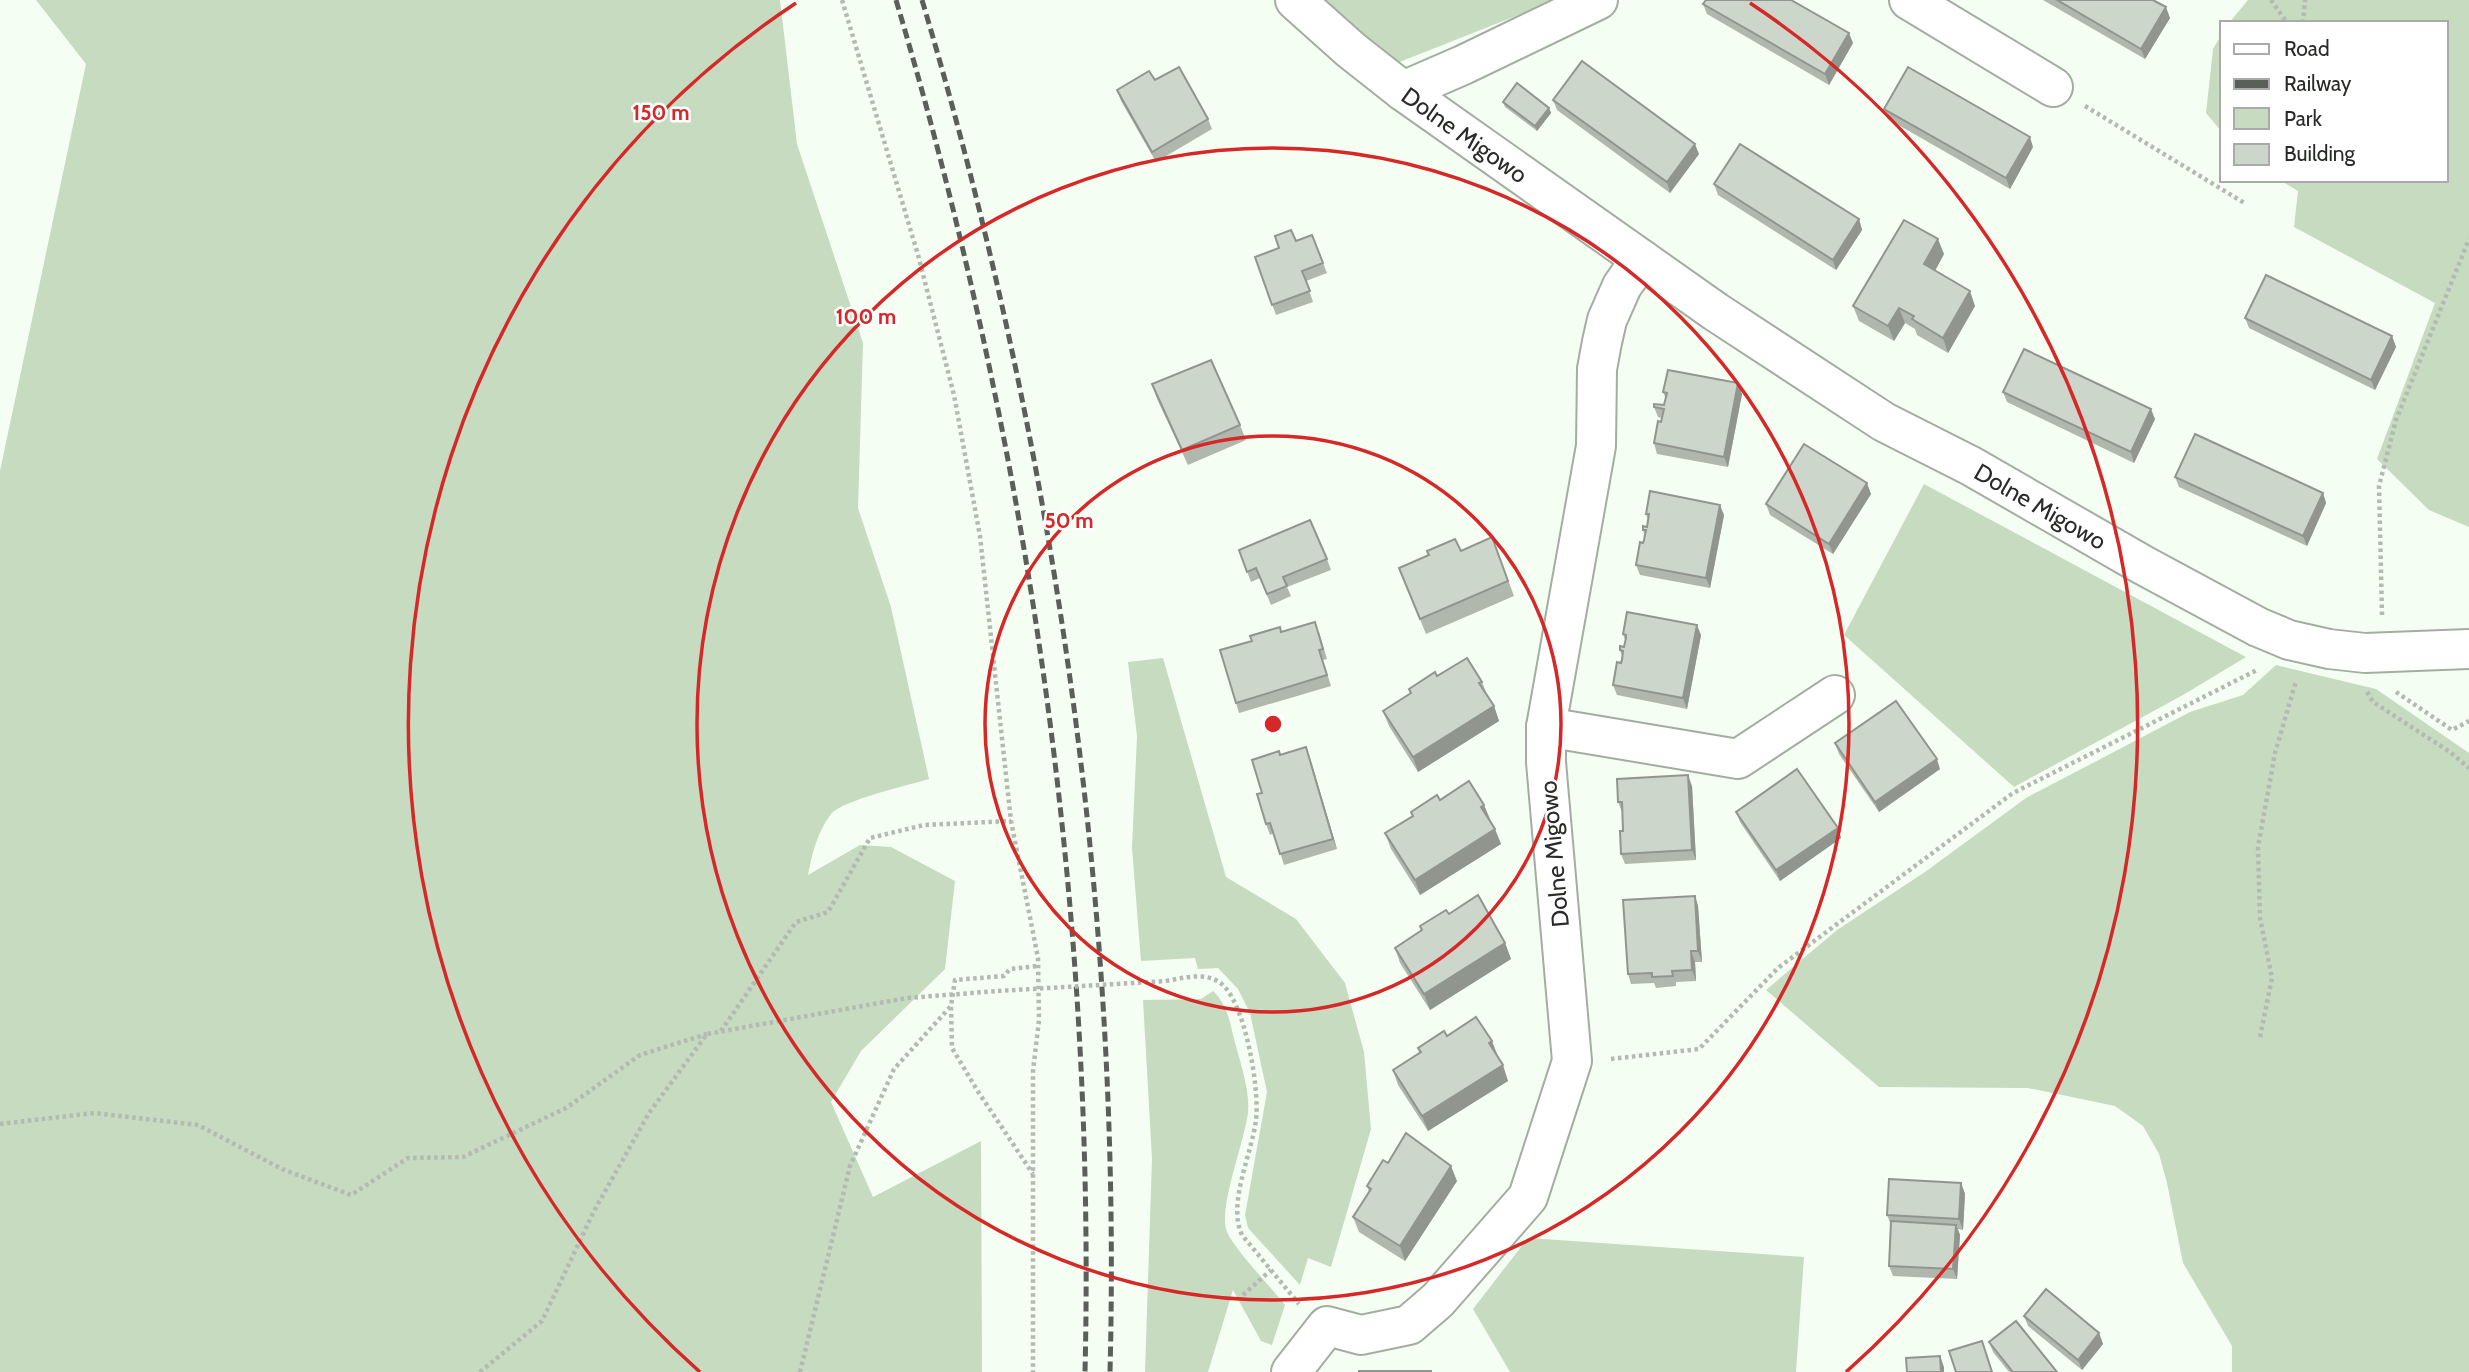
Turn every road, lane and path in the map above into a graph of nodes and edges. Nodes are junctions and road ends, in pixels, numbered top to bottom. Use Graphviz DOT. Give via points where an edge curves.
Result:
graph roads {
  1 [pos="842,0"];
  2 [pos="1294,0"];
  3 [pos="1598,0"];
  4 [pos="1909,0"];
  5 [pos="2271,0"];
  6 [pos="2305,0"];
  7 [pos="2286,21"];
  8 [pos="2303,21"];
  9 [pos="2053,87"];
  10 [pos="1403,91"];
  11 [pos="2246,204"];
  12 [pos="2469,239"];
  13 [pos="1642,259"];
  14 [pos="2299,642"];
  15 [pos="2383,653"];
  16 [pos="2468,653"];
  17 [pos="2367,691"];
  18 [pos="1835,695"];
  19 [pos="2469,721"];
  20 [pos="1546,727"];
  21 [pos="2469,768"];
  22 [pos="1011,821"];
  23 [pos="1038,966"];
  24 [pos="954,995"];
  25 [pos="951,1006"];
  26 [pos="720,1032"];
  27 [pos="707,1034"];
  28 [pos="2260,1037"];
  29 [pos="1572,1061"];
  30 [pos="0,1124"];
  31 [pos="1033,1174"];
  32 [pos="1270,1268"];
  33 [pos="1243,1295"];
  34 [pos="1327,1326"];
  35 [pos="480,1372"];
  36 [pos="800,1372"];
  37 [pos="1033,1372"];
  38 [pos="1291,1372"];
  1 -- 22 [label="path" via="918,255 954,395 980,536"];
  2 -- 10 [label="street, Dolne Migowo"];
  3 -- 10 [label="street"];
  4 -- 9 [label="street"];
  5 -- 7 [label="path"];
  6 -- 8 [label="path"];
  9 -- 11 [label="path"];
  10 -- 13 [label="street, Dolne Migowo"];
  12 -- 15 [label="path" via="2396,420 2379,486"];
  13 -- 14 [label="street, Dolne Migowo" via="1884,422 2258,627"];
  13 -- 20 [label="street, Dolne Migowo" via="1622,286 1602,342 1595,446"];
  14 -- 15 [label="street, Dolne Migowo"];
  14 -- 28 [label="path" via="2258,847 2260,918 2272,978"];
  14 -- 29 [label="path" via="2262,667 2013,793 1778,968 1699,1049"];
  15 -- 16 [label="street, Dolne Migowo"];
  15 -- 19 [label="path" via="2383,678 2389,687 2452,730"];
  17 -- 21 [label="path" via="2373,702"];
  18 -- 20 [label="street" via="1738,760"];
  20 -- 29 [label="street, Dolne Migowo"];
  22 -- 23 [label="path"];
  22 -- 26 [label="path" via="924,825 870,838 828,912 796,922"];
  23 -- 24 [label="path" via="955,980"];
  23 -- 31 [label="path"];
  24 -- 25 [label="path"];
  24 -- 26 [label="path"];
  24 -- 32 [label="path, bridge" via="1198,976 1220,982 1238,1006 1257,1096 1236,1223"];
  25 -- 31 [label="path" via="952,1048"];
  25 -- 36 [label="path" via="894,1069 850,1166"];
  26 -- 27 [label="path"];
  27 -- 30 [label="path" via="640,1055 566,1108 463,1157 408,1158 351,1195 282,1168 198,1125 94,1113"];
  27 -- 35 [label="path" via="649,1113 594,1211 542,1321"];
  29 -- 34 [label="street, Dolne Migowo" via="1528,1197 1438,1300 1409,1325 1361,1335"];
  31 -- 37 [label="path"];
  32 -- 33 [label="path"];
  32 -- 34 [label="path" via="1304,1309"];
  34 -- 38 [label="street"];
}
